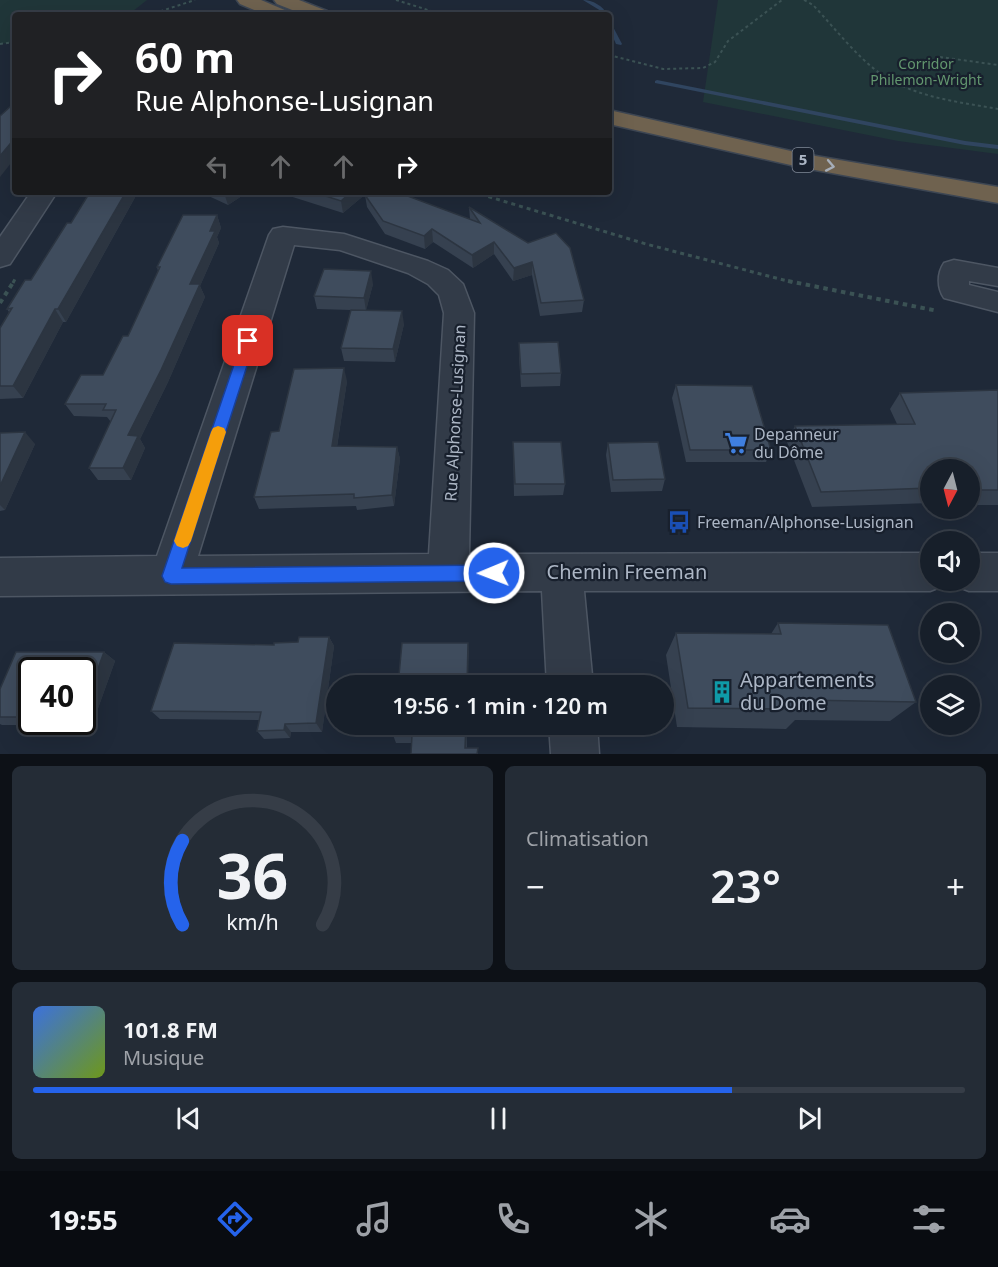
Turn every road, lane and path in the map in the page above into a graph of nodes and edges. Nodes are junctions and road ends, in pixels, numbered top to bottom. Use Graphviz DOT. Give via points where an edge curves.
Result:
graph roads {
  1 [pos="195,0"];
  2 [pos="246,0"];
  3 [pos="283,0"];
  4 [pos="396,0"];
  5 [pos="782,0"];
  6 [pos="804,0"];
  7 [pos="158,12"];
  8 [pos="274,12"];
  9 [pos="313,12"];
  10 [pos="434,12"];
  11 [pos="612,56"];
  12 [pos="940,57"];
  13 [pos="998,65"];
  14 [pos="612,103"];
  15 [pos="998,109"];
  16 [pos="612,118"];
  17 [pos="998,177"];
  18 [pos="42,195"];
  19 [pos="483,195"];
  20 [pos="998,195"];
  21 [pos="0,258"];
  22 [pos="998,278"];
  23 [pos="998,302"];
  24 [pos="938,311"];
  25 [pos="562,572"];
  26 [pos="920,572"];
  27 [pos="980,572"];
  28 [pos="998,572"];
  29 [pos="448,573"];
  30 [pos="171,576"];
  31 [pos="0,577"];
  32 [pos="569,675"];
  33 [pos="574,735"];
  34 [pos="575,754"];
  1 -- 7 [label="path"];
  2 -- 8 [label="highway"];
  3 -- 9 [label="highway"];
  4 -- 10 [label="path"];
  5 -- 11 [label="path" via="728,41 717,59 703,68 663,69"];
  6 -- 15 [label="path" via="866,61 897,84 941,99"];
  12 -- 13 [label="path"];
  14 -- 17 [label="highway, 5" via="801,143"];
  16 -- 20 [label="highway, 5, one-way" via="785,157"];
  18 -- 21 [label="street"];
  19 -- 24 [label="path" via="738,271"];
  22 -- 23 [label="street" via="954,269 954,291"];
  25 -- 26 [label="street, Chemin Freeman"];
  25 -- 29 [label="street, Chemin Freeman"];
  25 -- 32 [label="street"];
  27 -- 28 [label="street"];
  29 -- 30 [label="street, Chemin Freeman"];
  29 -- 30 [label="street, Rue Alphonse-Lusignan" via="459,313 453,291 438,277 418,267 344,242 284,235"];
  30 -- 31 [label="street, Chemin Freeman"];
  33 -- 34 [label="street"];
}
